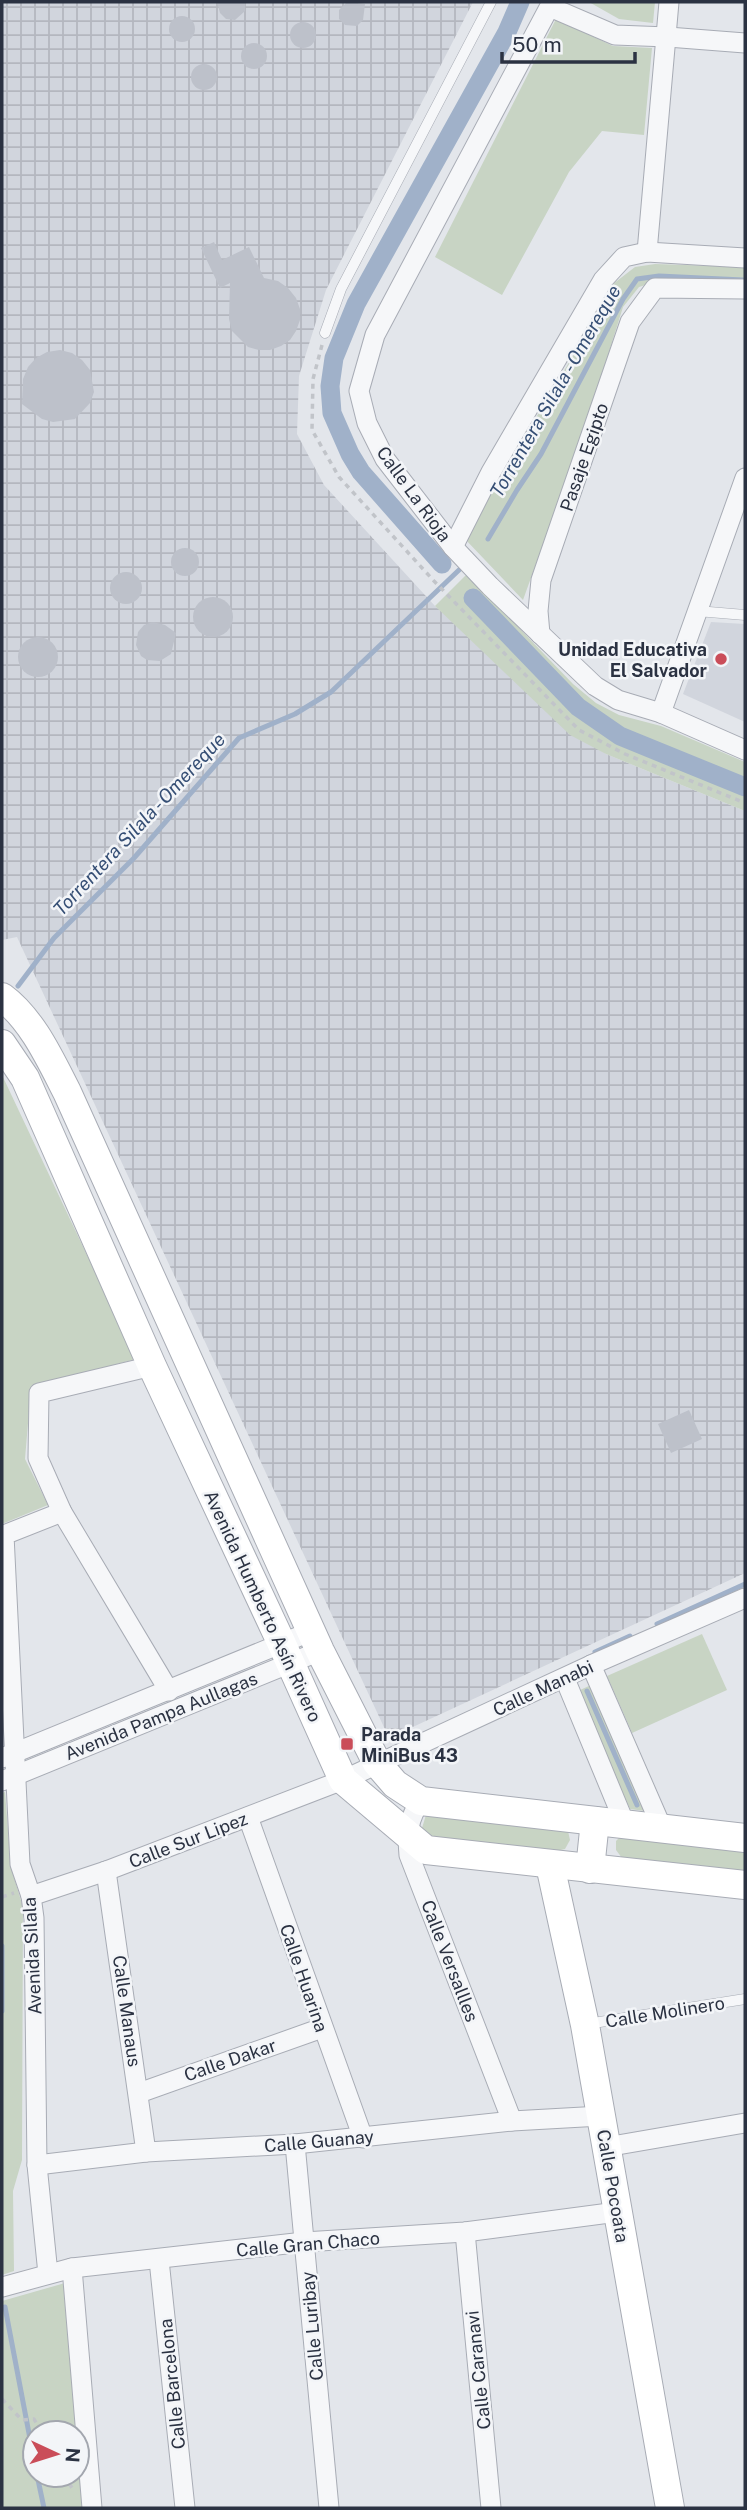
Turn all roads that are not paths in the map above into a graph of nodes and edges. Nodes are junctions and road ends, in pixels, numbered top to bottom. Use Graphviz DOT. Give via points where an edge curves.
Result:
graph roads {
  1 [pos="491,2"];
  2 [pos="669,2"];
  3 [pos="551,5"];
  4 [pos="668,37"];
  5 [pos="745,43"];
  6 [pos="647,252"];
  7 [pos="745,258"];
  8 [pos="745,289"];
  9 [pos="325,333"];
  10 [pos="745,478"];
  11 [pos="453,547"];
  12 [pos="697,611"];
  13 [pos="745,615"];
  14 [pos="540,634"];
  15 [pos="661,713"];
  16 [pos="745,750"];
  17 [pos="2,997"];
  18 [pos="2,1044"];
  19 [pos="67,1092"];
  20 [pos="37,1108"];
  21 [pos="152,1366"];
  22 [pos="62,1512"];
  23 [pos="745,1598"];
  24 [pos="316,1641"];
  25 [pos="286,1653"];
  26 [pos="591,1665"];
  27 [pos="565,1679"];
  28 [pos="169,1691"];
  29 [pos="9,1755"];
  30 [pos="377,1763"];
  31 [pos="8,1778"];
  32 [pos="343,1780"];
  33 [pos="421,1801"];
  34 [pos="248,1817"];
  35 [pos="595,1821"];
  36 [pos="625,1824"];
  37 [pos="662,1828"];
  38 [pos="407,1836"];
  39 [pos="745,1838"];
  40 [pos="550,1865"];
  41 [pos="590,1869"];
  42 [pos="106,1871"];
  43 [pos="745,1885"];
  44 [pos="32,1896"];
  45 [pos="745,1999"];
  46 [pos="585,2025"];
  47 [pos="322,2028"];
  48 [pos="139,2093"];
  49 [pos="601,2116"];
  50 [pos="512,2121"];
  51 [pos="745,2123"];
  52 [pos="363,2138"];
  53 [pos="295,2144"];
  54 [pos="606,2147"];
  55 [pos="146,2152"];
  56 [pos="37,2165"];
  57 [pos="617,2212"];
  58 [pos="465,2232"];
  59 [pos="304,2242"];
  60 [pos="159,2260"];
  61 [pos="72,2268"];
  62 [pos="48,2274"];
  63 [pos="2,2287"];
  64 [pos="92,2508"];
  65 [pos="184,2508"];
  66 [pos="329,2508"];
  67 [pos="491,2508"];
  68 [pos="670,2508"];
  1 -- 9 [label="lane" via="341,289"];
  2 -- 4 [label="street"];
  3 -- 4 [label="street" via="615,35"];
  3 -- 11 [label="street, Calle La Rioja" via="375,335 359,391 367,423 385,459"];
  4 -- 5 [label="street"];
  4 -- 6 [label="street"];
  6 -- 7 [label="street"];
  6 -- 11 [label="street" via="624,257 603,280 491,472"];
  8 -- 14 [label="street, Pasaje Egipto" via="655,288 630,322 541,580"];
  10 -- 12 [label="street"];
  11 -- 14 [label="street, Calle La Rioja"];
  12 -- 13 [label="lane"];
  12 -- 15 [label="street"];
  14 -- 15 [label="street, Calle La Rioja" via="595,686 618,700"];
  15 -- 16 [label="street, Calle La Rioja"];
  17 -- 19 [label="street, Avenida Humberto Asín Rivero" via="27,1024"];
  18 -- 20 [label="street, Avenida Humberto Asín Rivero" via="25,1078"];
  19 -- 20 [label="street"];
  19 -- 24 [label="street, Avenida Humberto Asín Rivero"];
  20 -- 21 [label="street, Avenida Humberto Asín Rivero"];
  21 -- 22 [label="street" via="39,1393 38,1458"];
  21 -- 25 [label="street, Avenida Humberto Asín Rivero"];
  22 -- 28 [label="street"];
  22 -- 29 [label="street, Avenida Silala" via="4,1535"];
  23 -- 26 [label="street, Calle Manabi"];
  24 -- 25 [label="street, Avenida Pampa Aullagas"];
  24 -- 30 [label="street, Avenida Humberto Asín Rivero"];
  25 -- 28 [label="street, Avenida Pampa Aullagas"];
  25 -- 31 [label="street, Avenida Pampa Aullagas"];
  25 -- 32 [label="street, Avenida Humberto Asín Rivero"];
  26 -- 27 [label="street, Calle Manabi"];
  26 -- 37 [label="street"];
  27 -- 30 [label="street, Calle Manabi"];
  27 -- 36 [label="street"];
  28 -- 29 [label="street, Avenida Pampa Aullagas"];
  29 -- 31 [label="street, Avenida Silala"];
  30 -- 32 [label="street, Calle Manabi"];
  30 -- 33 [label="street, Avenida Humberto Asín Rivero" via="394,1783"];
  31 -- 44 [label="street, Avenida Silala" via="20,1864"];
  32 -- 34 [label="street, Calle Sur Lipez"];
  32 -- 38 [label="street, Avenida Humberto Asín Rivero"];
  33 -- 35 [label="street, Avenida Humberto Asín Rivero"];
  33 -- 38 [label="street"];
  34 -- 42 [label="street, Calle Sur Lipez"];
  34 -- 47 [label="street, Calle Huarina"];
  35 -- 36 [label="street, Avenida Humberto Asín Rivero"];
  35 -- 41 [label="street"];
  36 -- 37 [label="street, Avenida Humberto Asín Rivero"];
  37 -- 39 [label="street, Avenida Humberto Asín Rivero"];
  38 -- 40 [label="street, Avenida Humberto Asín Rivero" via="426,1850"];
  38 -- 50 [label="street, Calle Versallles" via="409,1855"];
  40 -- 41 [label="street, Avenida Humberto Asín Rivero"];
  40 -- 46 [label="street, Calle Pocoata"];
  41 -- 43 [label="street, Avenida Humberto Asín Rivero"];
  42 -- 44 [label="street, Calle Sur Lipez"];
  42 -- 48 [label="street, Calle Manaus"];
  44 -- 56 [label="street, Avenida Silala"];
  45 -- 46 [label="lane, Calle Molinero"];
  46 -- 49 [label="street, Calle Pocoata"];
  47 -- 48 [label="street, Calle Dakar"];
  47 -- 52 [label="street, Calle Huarina"];
  48 -- 55 [label="street, Calle Manaus"];
  49 -- 50 [label="street, Calle Guanay"];
  49 -- 54 [label="street, Calle Pocoata"];
  50 -- 52 [label="street, Calle Guanay"];
  51 -- 54 [label="street"];
  52 -- 53 [label="street, Calle Guanay"];
  53 -- 55 [label="street, Calle Guanay"];
  53 -- 59 [label="street, Calle Luribay"];
  54 -- 57 [label="street, Calle Pocoata"];
  55 -- 56 [label="street, Calle Guanay"];
  56 -- 62 [label="street, Avenida Silala"];
  57 -- 58 [label="street, Calle Gran Chaco"];
  57 -- 68 [label="street, Calle Pocoata"];
  58 -- 59 [label="street, Calle Gran Chaco"];
  58 -- 67 [label="street, Calle Caranavi"];
  59 -- 60 [label="street, Calle Gran Chaco"];
  59 -- 66 [label="street, Calle Luribay"];
  60 -- 61 [label="street, Calle Gran Chaco"];
  60 -- 65 [label="street, Calle Barcelona"];
  61 -- 62 [label="street, Calle Gran Chaco"];
  61 -- 64 [label="street"];
  62 -- 63 [label="street, Calle Gran Chaco"];
}
